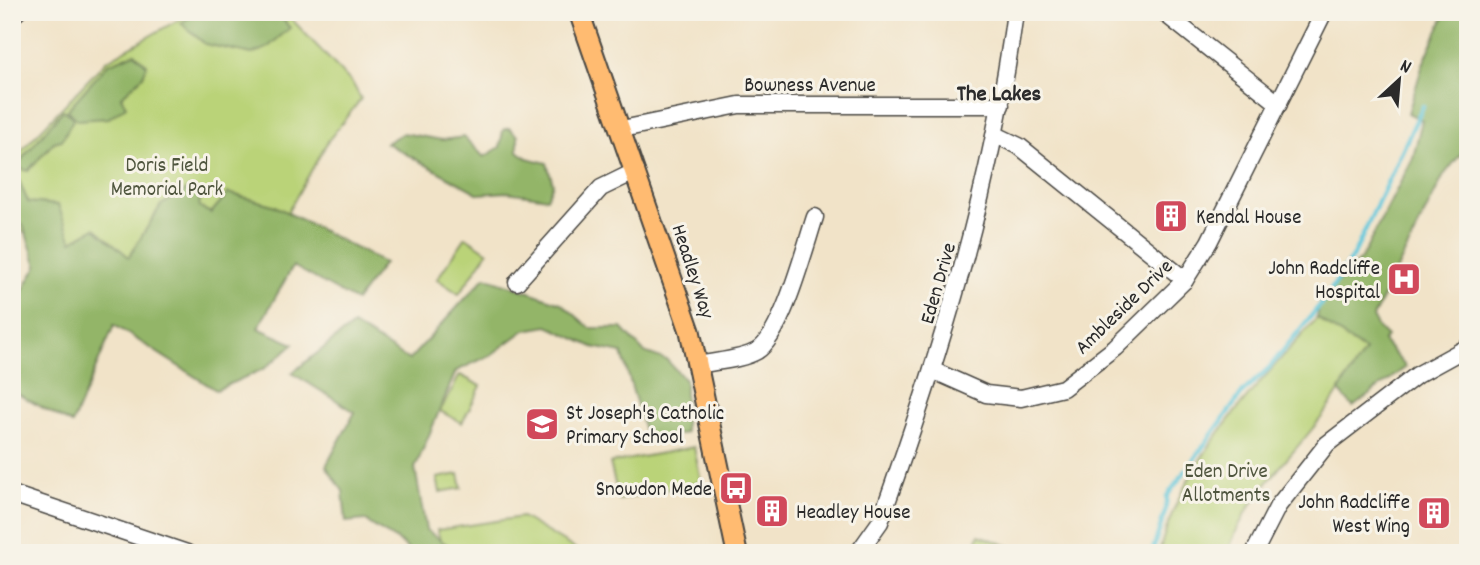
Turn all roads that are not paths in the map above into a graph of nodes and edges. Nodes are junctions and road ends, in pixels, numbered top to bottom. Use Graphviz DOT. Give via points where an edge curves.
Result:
graph roads {
  1 [pos="17,12"];
  2 [pos="579,12"];
  3 [pos="1015,12"];
  4 [pos="1163,12"];
  5 [pos="1324,12"];
  6 [pos="12,15"];
  7 [pos="1279,104"];
  8 [pos="1001,105"];
  9 [pos="622,129"];
  10 [pos="996,135"];
  11 [pos="636,172"];
  12 [pos="816,217"];
  13 [pos="1185,280"];
  14 [pos="517,282"];
  15 [pos="1468,346"];
  16 [pos="698,365"];
  17 [pos="932,370"];
  18 [pos="12,494"];
  19 [pos="187,553"];
  20 [pos="737,553"];
  21 [pos="858,553"];
  22 [pos="1254,553"];
  1 -- 6 [label="street"];
  2 -- 9 [label="main road, Headley Way"];
  3 -- 8 [label="street, Eden Drive"];
  4 -- 7 [label="street"];
  5 -- 7 [label="street, Ambleside Drive"];
  7 -- 13 [label="street, Ambleside Drive" via="1223,219"];
  8 -- 9 [label="street, Bowness Avenue" via="739,105"];
  8 -- 10 [label="street, Eden Drive"];
  9 -- 11 [label="main road, Headley Way"];
  10 -- 13 [label="street" via="1019,146"];
  10 -- 17 [label="street, Eden Drive" via="974,233"];
  11 -- 14 [label="street" via="601,188"];
  11 -- 16 [label="main road, Headley Way"];
  12 -- 16 [label="street" via="786,280 781,317 765,345 748,355"];
  13 -- 17 [label="street, Ambleside Drive" via="1115,348 1055,391 998,398"];
  15 -- 22 [label="street" via="1418,375 1327,444 1278,506"];
  16 -- 20 [label="main road, Headley Way"];
  17 -- 21 [label="street, Eden Drive" via="880,522"];
  18 -- 19 [label="street"];
}
